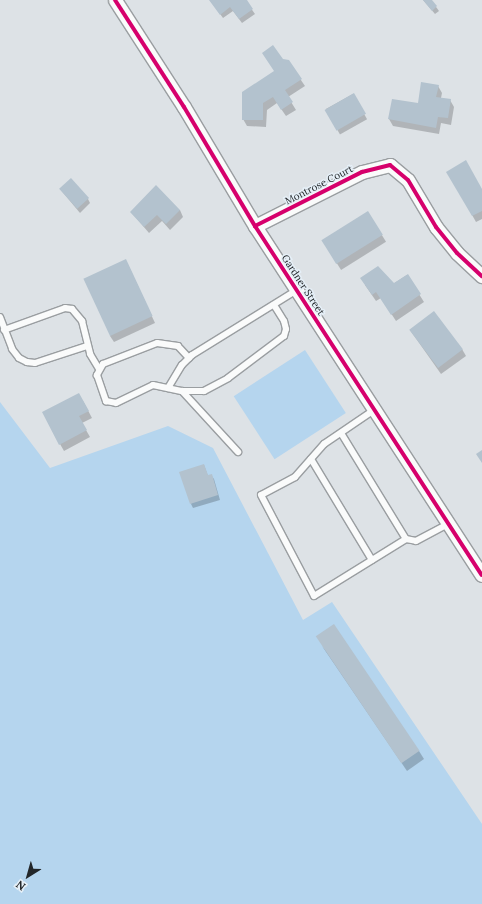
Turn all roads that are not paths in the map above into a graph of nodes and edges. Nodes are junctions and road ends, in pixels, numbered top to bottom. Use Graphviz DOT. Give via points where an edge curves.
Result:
graph roads {
  1 [pos="115,0"];
  2 [pos="255,226"];
  3 [pos="482,276"];
  4 [pos="297,289"];
  5 [pos="274,305"];
  6 [pos="0,317"];
  7 [pos="4,330"];
  8 [pos="87,346"];
  9 [pos="189,358"];
  10 [pos="99,369"];
  11 [pos="168,388"];
  12 [pos="182,391"];
  13 [pos="374,410"];
  14 [pos="341,433"];
  15 [pos="238,452"];
  16 [pos="311,459"];
  17 [pos="448,524"];
  18 [pos="406,539"];
  19 [pos="372,560"];
  20 [pos="482,575"];
  1 -- 2 [label="street, Gardner Street" via="184,107"];
  2 -- 3 [label="street, Montrose Court" via="362,172 390,165 408,180 436,227 457,253"];
  2 -- 4 [label="street, Gardner Street"];
  4 -- 5 [label="lane"];
  4 -- 13 [label="street, Gardner Street"];
  5 -- 9 [label="lane"];
  5 -- 12 [label="lane" via="286,329 279,342 204,391"];
  6 -- 7 [label="lane"];
  7 -- 8 [label="lane" via="12,349 19,358 27,362 35,363"];
  7 -- 8 [label="lane" via="64,308 72,309 82,321"];
  8 -- 10 [label="lane"];
  9 -- 10 [label="lane" via="178,346 157,343 112,360"];
  9 -- 11 [label="lane"];
  10 -- 11 [label="lane" via="100,385 106,401 111,404 153,385"];
  11 -- 12 [label="lane"];
  12 -- 15 [label="lane"];
  13 -- 14 [label="lane"];
  13 -- 17 [label="street, Gardner Street"];
  14 -- 16 [label="lane" via="324,444"];
  14 -- 18 [label="lane"];
  16 -- 19 [label="lane"];
  16 -- 19 [label="lane" via="296,477 261,495 314,596"];
  17 -- 18 [label="lane" via="416,541"];
  17 -- 20 [label="street, Gardner Street"];
  18 -- 19 [label="lane"];
}
